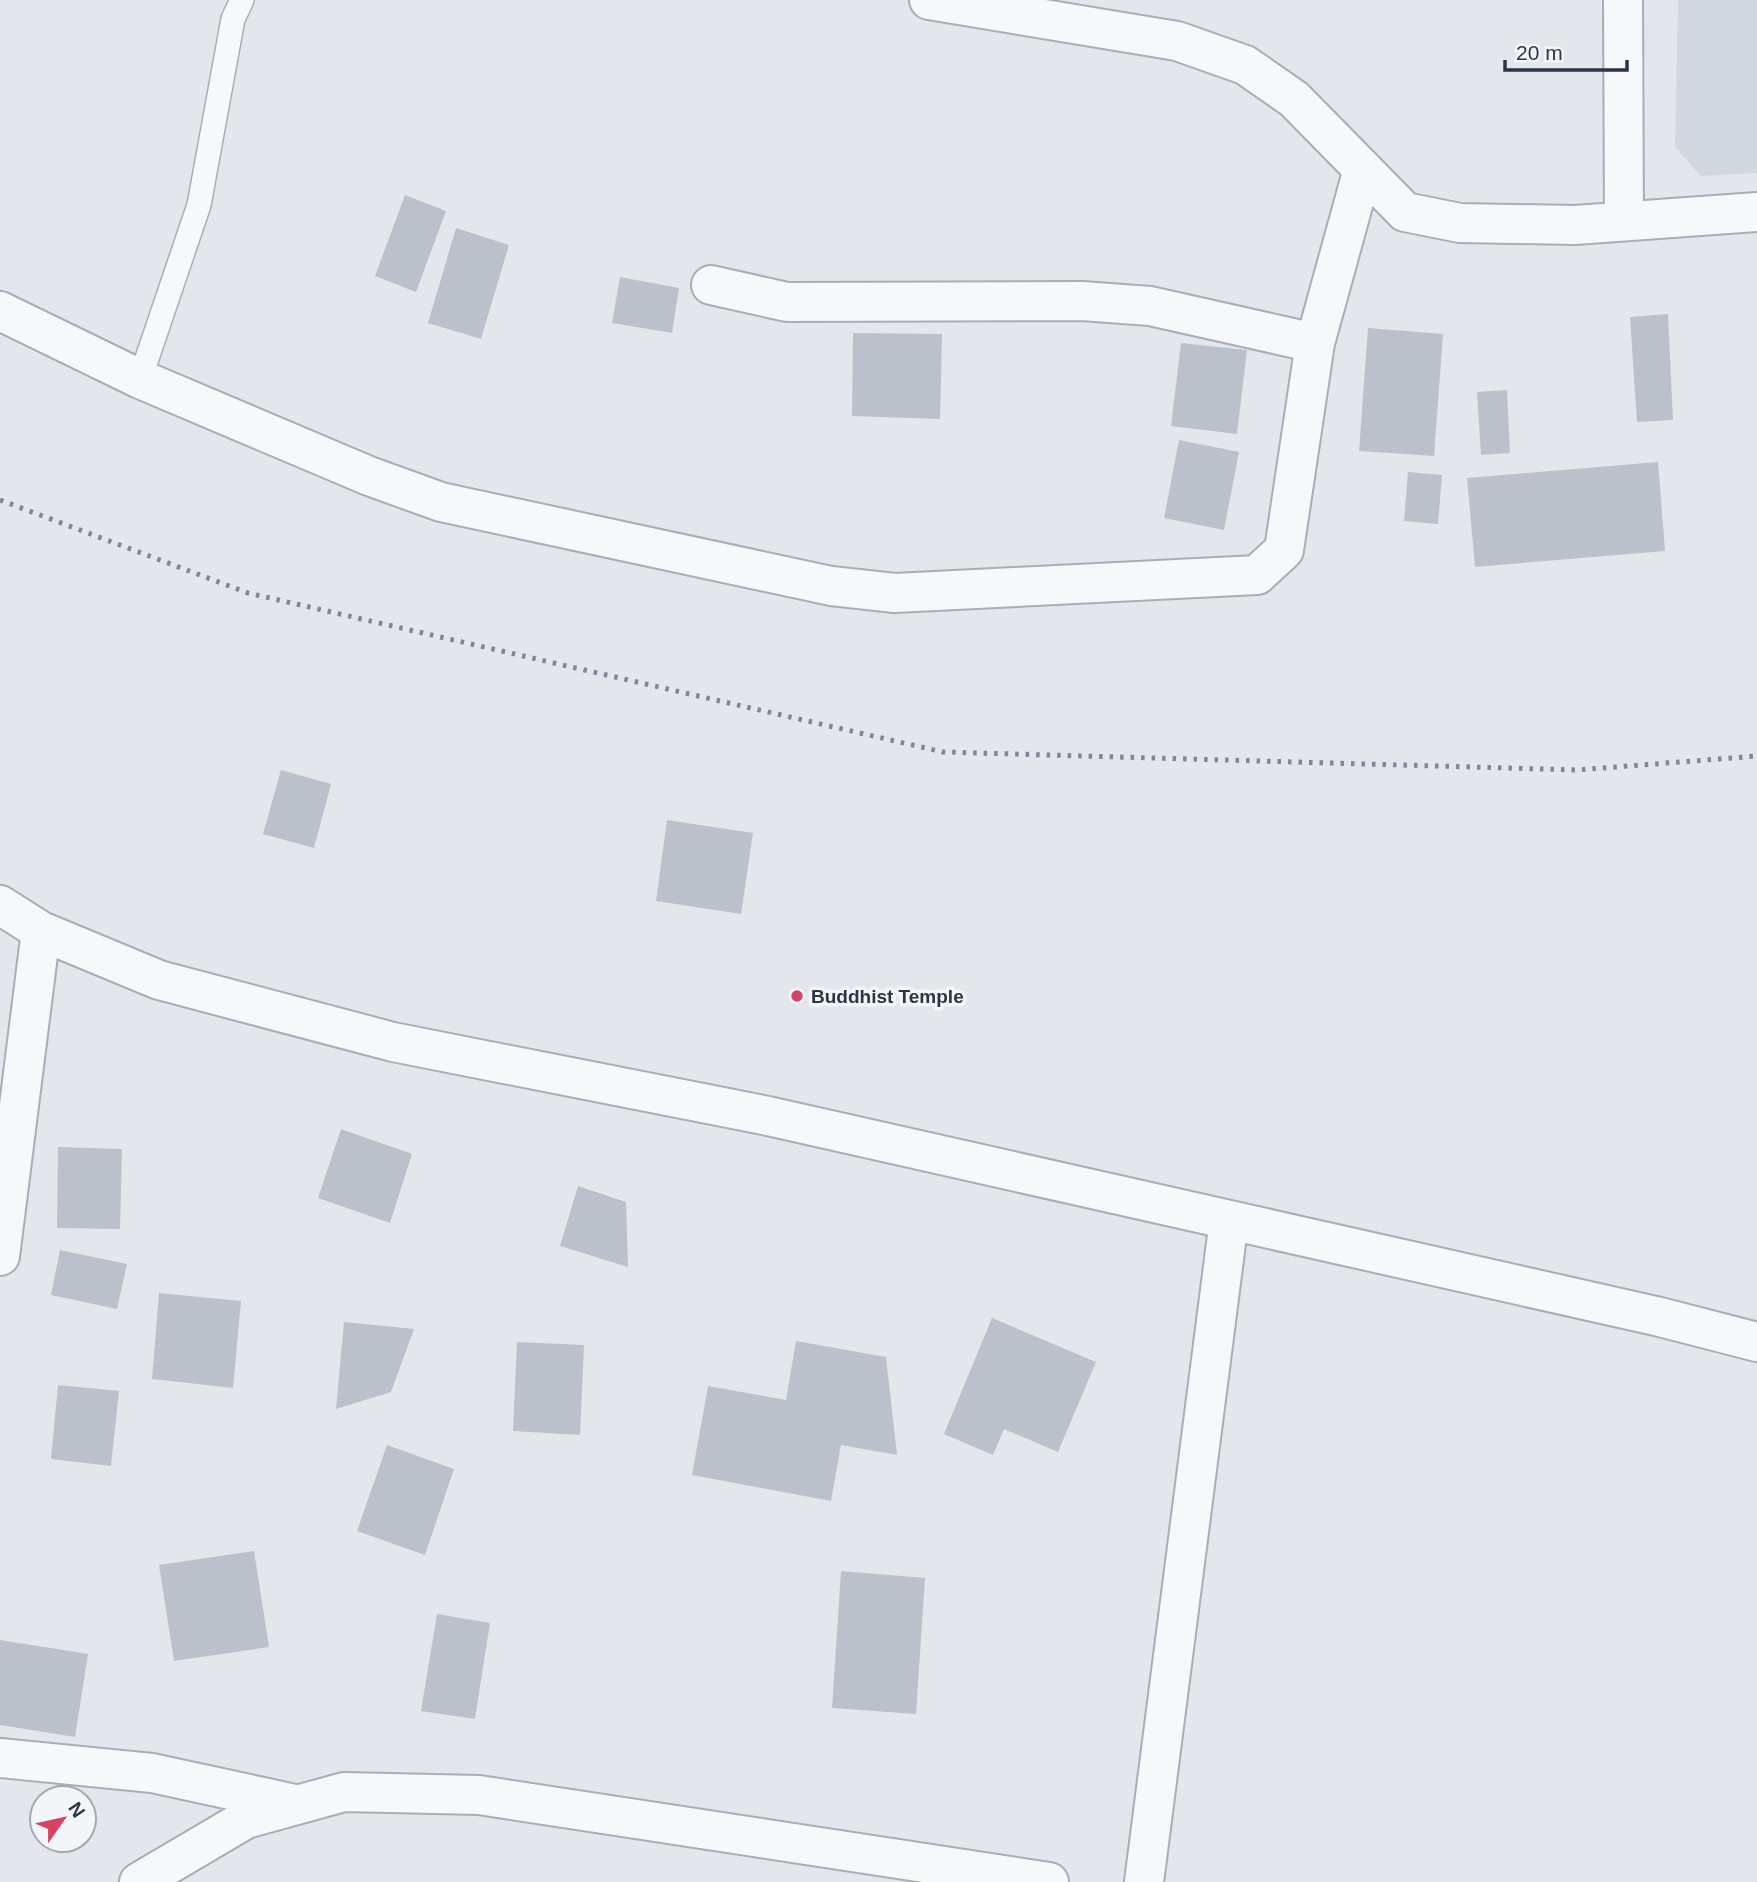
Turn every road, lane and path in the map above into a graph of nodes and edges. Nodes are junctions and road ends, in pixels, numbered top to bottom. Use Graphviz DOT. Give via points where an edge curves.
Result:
graph roads {
  1 [pos="242,0"];
  2 [pos="929,0"];
  3 [pos="1623,0"];
  4 [pos="1064,11"];
  5 [pos="1363,169"];
  6 [pos="1757,212"];
  7 [pos="1624,221"];
  8 [pos="711,285"];
  9 [pos="0,311"];
  10 [pos="1315,343"];
  11 [pos="140,379"];
  12 [pos="0,905"];
  13 [pos="41,931"];
  14 [pos="1228,1220"];
  15 [pos="0,1256"];
  16 [pos="1757,1342"];
  17 [pos="0,1758"];
  18 [pos="295,1804"];
  19 [pos="139,1882"];
  20 [pos="1049,1882"];
  21 [pos="1144,1882"];
  1 -- 11 [label="lane" via="233,19 199,205"];
  2 -- 4 [label="street"];
  3 -- 7 [label="street"];
  4 -- 5 [label="street" via="1177,41 1245,65 1294,99"];
  5 -- 7 [label="street" via="1405,212 1449,220 1575,225"];
  5 -- 10 [label="street"];
  6 -- 7 [label="street"];
  8 -- 10 [label="street" via="788,302 1082,300 1150,306"];
  9 -- 11 [label="street"];
  10 -- 11 [label="street" via="1284,550 1257,575 895,593 831,586 441,502"];
  12 -- 13 [label="street"];
  13 -- 14 [label="street" via="159,980 393,1042 768,1116"];
  13 -- 15 [label="street"];
  14 -- 16 [label="street"];
  14 -- 21 [label="street"];
  17 -- 18 [label="street" via="152,1773"];
  18 -- 19 [label="street" via="246,1819"];
  18 -- 20 [label="street" via="344,1792 480,1795"];
}
